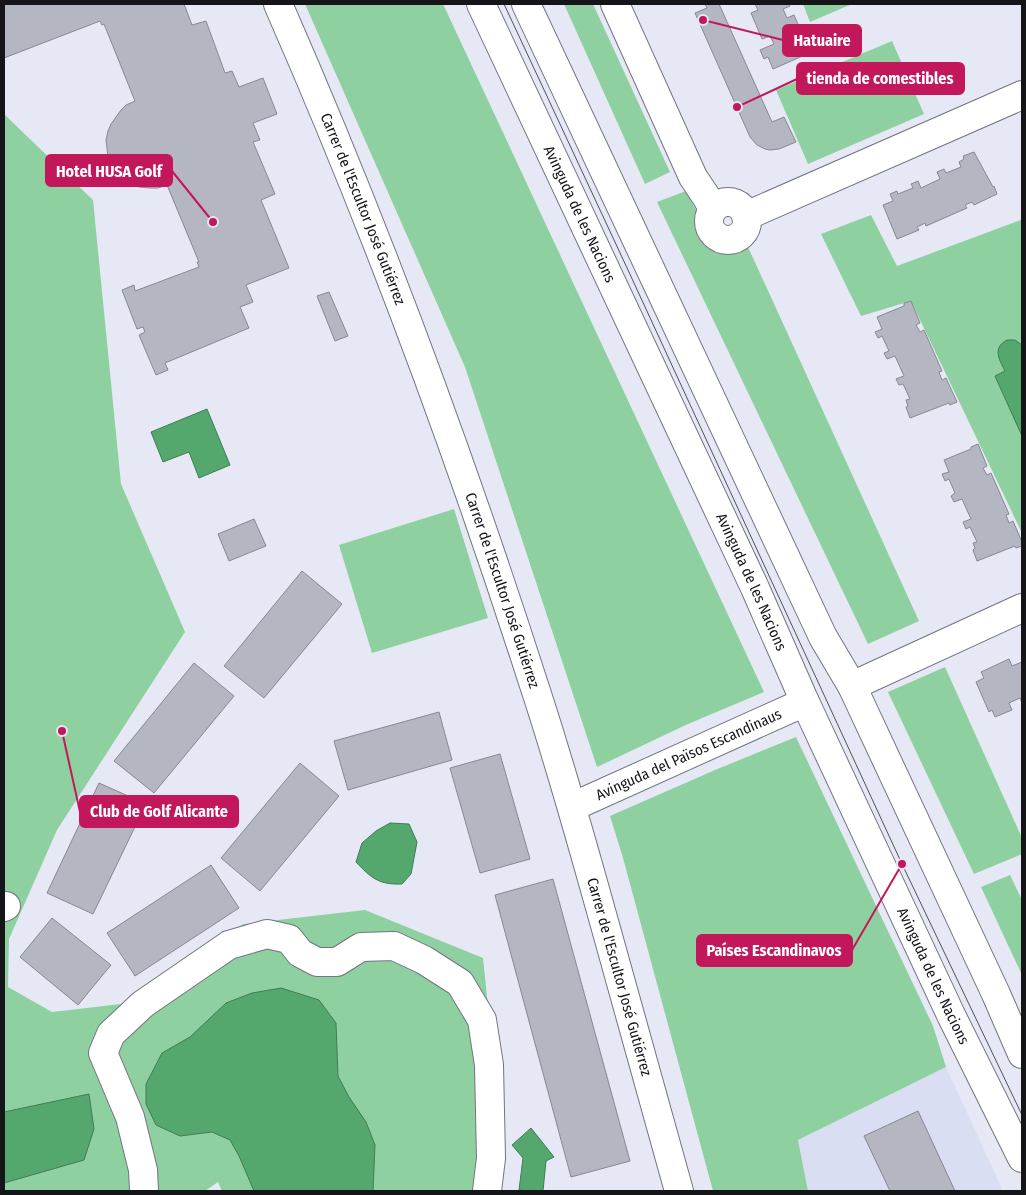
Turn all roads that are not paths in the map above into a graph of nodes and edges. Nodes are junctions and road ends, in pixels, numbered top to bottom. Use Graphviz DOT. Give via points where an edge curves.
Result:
graph roads {
  1 [pos="278,4"];
  2 [pos="481,4"];
  3 [pos="526,4"];
  4 [pos="615,4"];
  5 [pos="1022,95"];
  6 [pos="1022,608"];
  7 [pos="852,686"];
  8 [pos="805,702"];
  9 [pos="572,807"];
  10 [pos="1022,1054"];
  11 [pos="1022,1158"];
  12 [pos="144,1191"];
  13 [pos="487,1191"];
  14 [pos="679,1191"];
  1 -- 9 [label="main road, Carrer de l'Escultor José Gutiérrez" via="375,236 467,483"];
  2 -- 8 [label="main road, Avinguda de les Nacions" via="755,588"];
  3 -- 7 [label="main road" via="823,637"];
  4 -- 5 [label="main road" via="693,177 712,187 730,209"];
  6 -- 7 [label="main road"];
  7 -- 10 [label="main road"];
  8 -- 9 [label="main road, Avinguda del Països Escandinaus"];
  8 -- 11 [label="main road, Avinguda de les Nacions" via="951,1015"];
  9 -- 14 [label="main road, Carrer de l'Escultor José Gutiérrez"];
  12 -- 13 [label="main road" via="130,1117 103,1053 111,1034 143,1004 229,945 267,934 289,939 300,954 317,962 337,962 361,947 394,946 460,983 482,1020 489,1065 492,1158"];
}
